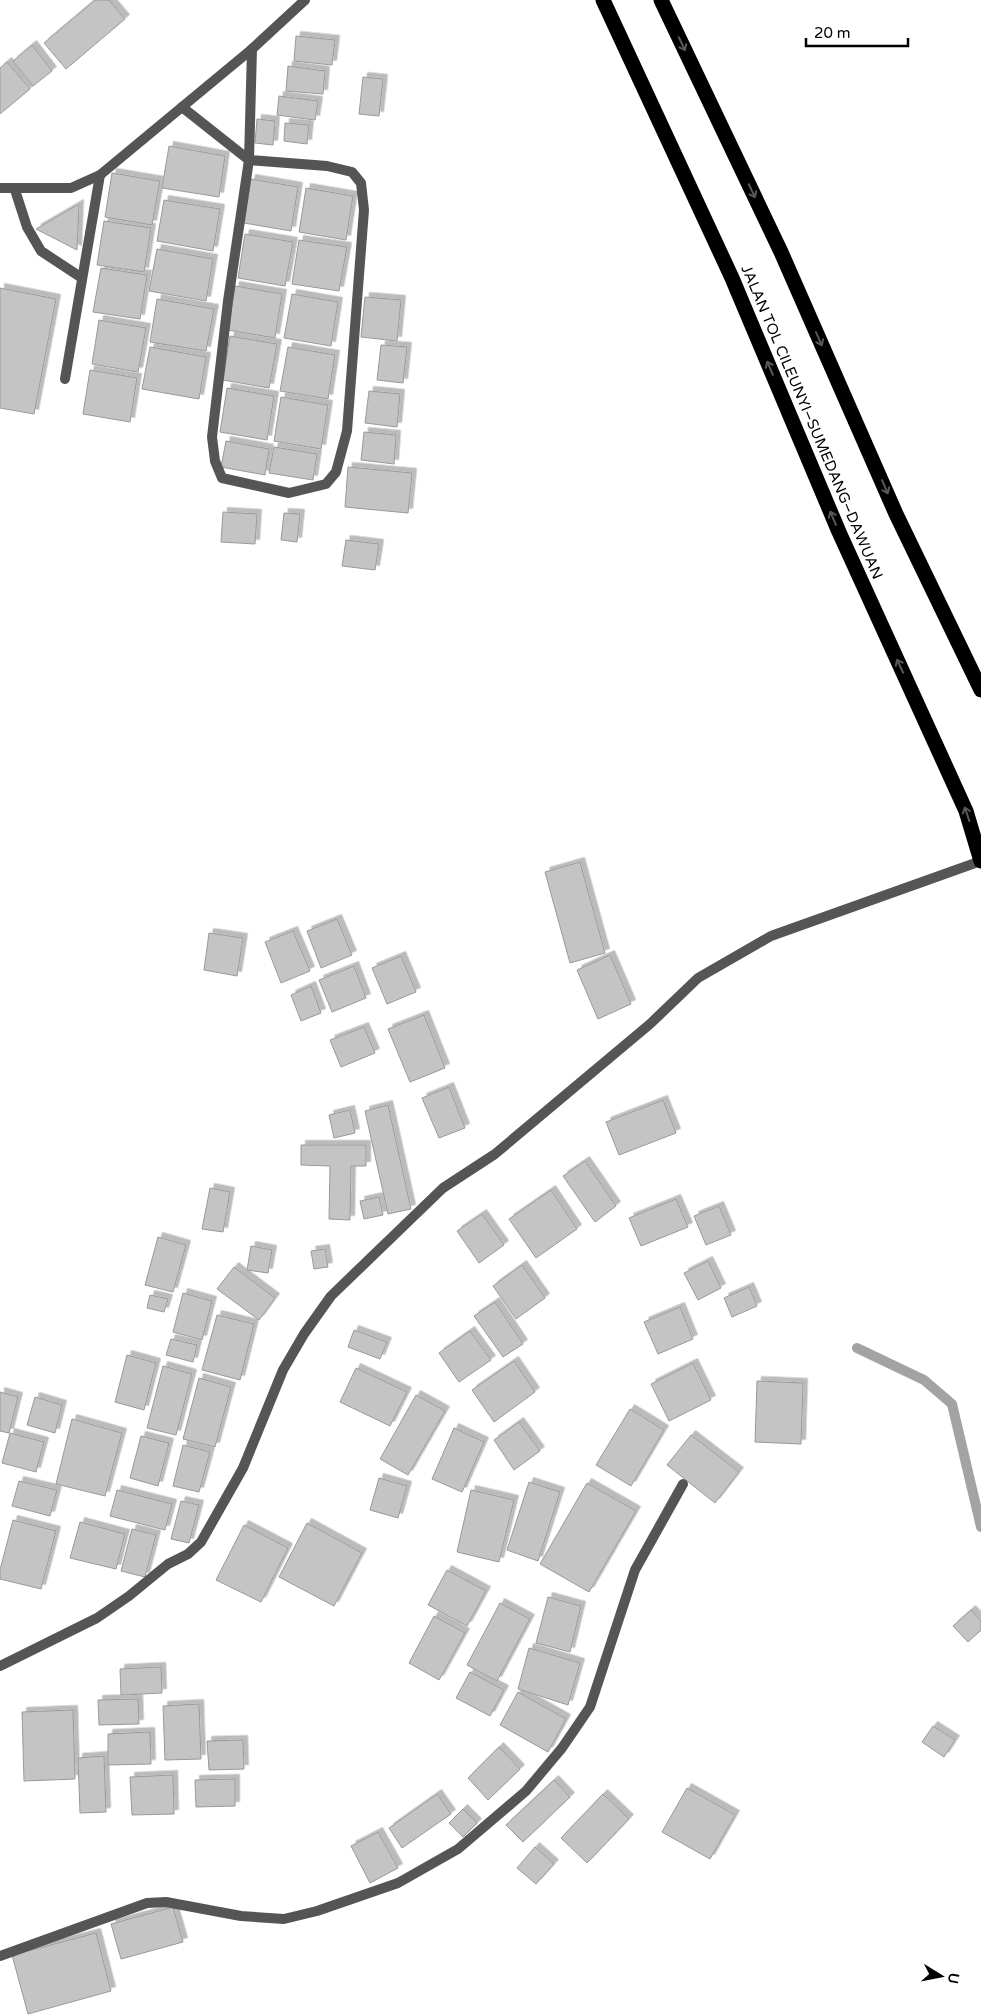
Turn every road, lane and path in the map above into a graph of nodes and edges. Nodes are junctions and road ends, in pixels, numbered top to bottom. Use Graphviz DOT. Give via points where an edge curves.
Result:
graph roads {
  1 [pos="305,0"];
  2 [pos="603,0"];
  3 [pos="661,0"];
  4 [pos="252,48"];
  5 [pos="182,107"];
  6 [pos="249,160"];
  7 [pos="100,175"];
  8 [pos="0,188"];
  9 [pos="15,190"];
  10 [pos="82,278"];
  11 [pos="66,379"];
  12 [pos="981,690"];
  13 [pos="981,861"];
  14 [pos="683,1484"];
  15 [pos="0,1666"];
  16 [pos="0,1956"];
  1 -- 4 [label="street"];
  13 -- 2 [label="highway, JALAN TOL CILEUNYI–SUMEDANG–DAWUAN, one-way" via="966,811 839,532 732,278"];
  3 -- 12 [label="highway, one-way" via="781,252 896,514"];
  4 -- 5 [label="street"];
  4 -- 6 [label="street"];
  5 -- 6 [label="street"];
  5 -- 7 [label="street"];
  6 -- 6 [label="street" via="212,437 214,461 222,478 289,493 326,484 336,472 347,431 364,210 361,183 352,172 327,166"];
  7 -- 9 [label="street" via="71,188"];
  7 -- 10 [label="street"];
  8 -- 9 [label="street"];
  9 -- 10 [label="street" via="27,227 41,251"];
  10 -- 11 [label="street"];
  13 -- 15 [label="street" via="771,936 698,978 650,1024 495,1154 442,1188 331,1296 304,1334 283,1370 244,1468 201,1542 97,1618"];
  14 -- 16 [label="street" via="635,1570 590,1707 562,1748 526,1791 458,1849 398,1883 284,1919 241,1916 166,1902 147,1903"];
}
